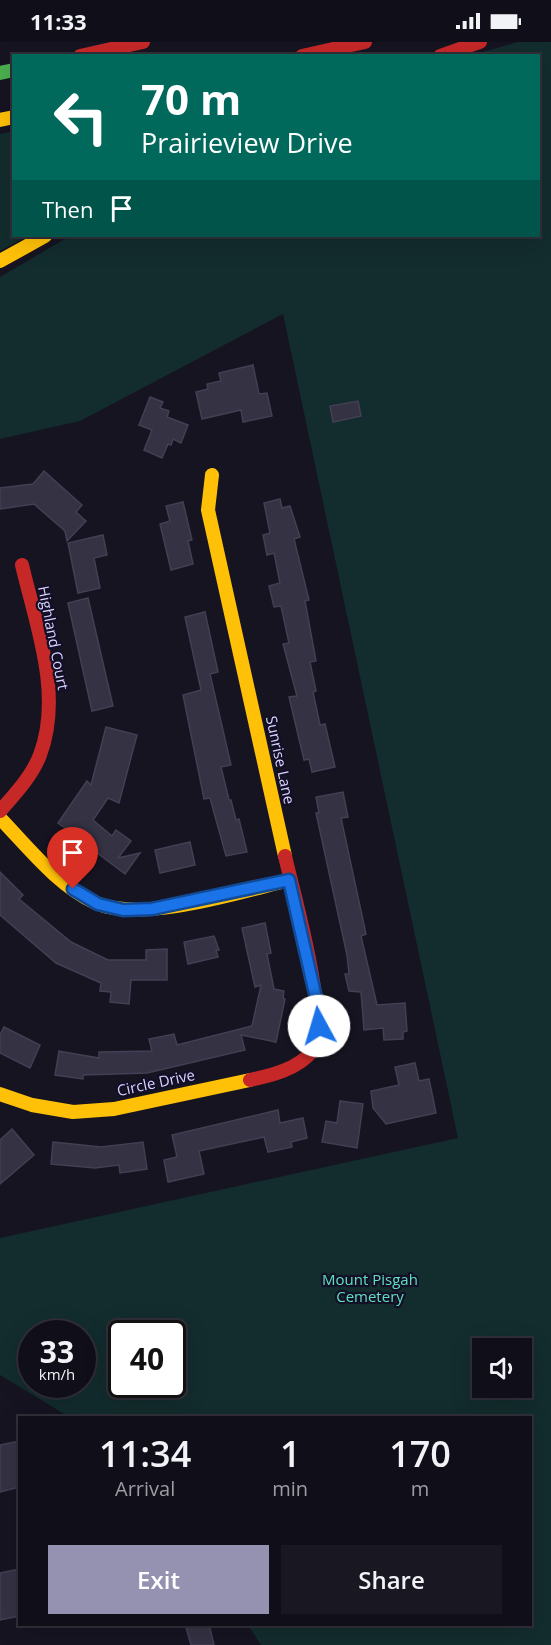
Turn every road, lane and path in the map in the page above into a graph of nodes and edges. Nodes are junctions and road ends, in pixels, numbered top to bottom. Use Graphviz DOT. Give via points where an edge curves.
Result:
graph roads {
  1 [pos="143,42"];
  2 [pos="365,42"];
  3 [pos="480,42"];
  4 [pos="89,54"];
  5 [pos="311,54"];
  6 [pos="446,54"];
  7 [pos="43,237"];
  8 [pos="0,261"];
  9 [pos="212,475"];
  10 [pos="22,565"];
  11 [pos="0,811"];
  12 [pos="0,818"];
  13 [pos="289,880"];
  14 [pos="312,1052"];
  15 [pos="0,1094"];
  1 -- 4 [label="main road"];
  2 -- 5 [label="main road"];
  3 -- 6 [label="main road"];
  7 -- 8 [label="main road"];
  9 -- 13 [label="main road, Sunrise Lane" via="208,510"];
  10 -- 11 [label="main road, Highland Court" via="49,686 49,721 40,755 22,787"];
  12 -- 13 [label="main road" via="73,889 98,904 123,910 152,909"];
  13 -- 14 [label="main road, Sunrise Lane" via="316,998 319,1026"];
  14 -- 15 [label="main road, Circle Drive" via="271,1076 114,1109 73,1112"];
}
